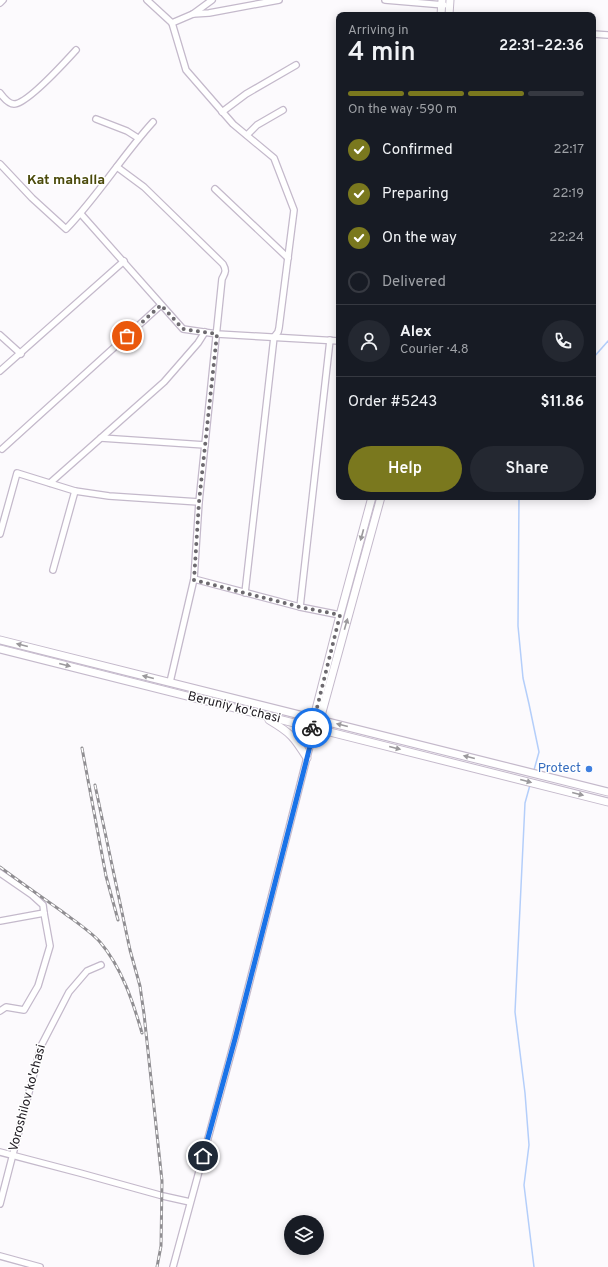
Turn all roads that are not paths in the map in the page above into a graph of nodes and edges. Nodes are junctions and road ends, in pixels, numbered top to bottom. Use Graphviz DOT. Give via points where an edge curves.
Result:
graph roads {
  1 [pos="3,0"];
  2 [pos="147,0"];
  3 [pos="212,0"];
  4 [pos="279,0"];
  5 [pos="385,0"];
  6 [pos="0,3"];
  7 [pos="442,3"];
  8 [pos="450,3"];
  9 [pos="193,14"];
  10 [pos="172,24"];
  11 [pos="596,34"];
  12 [pos="608,35"];
  13 [pos="76,50"];
  14 [pos="296,65"];
  15 [pos="0,93"];
  16 [pos="283,110"];
  17 [pos="222,112"];
  18 [pos="96,119"];
  19 [pos="153,122"];
  20 [pos="247,135"];
  21 [pos="138,138"];
  22 [pos="0,164"];
  23 [pos="117,167"];
  24 [pos="215,189"];
  25 [pos="81,214"];
  26 [pos="288,258"];
  27 [pos="124,262"];
  28 [pos="161,305"];
  29 [pos="204,332"];
  30 [pos="217,334"];
  31 [pos="0,335"];
  32 [pos="274,337"];
  33 [pos="330,340"];
  34 [pos="336,341"];
  35 [pos="21,354"];
  36 [pos="0,371"];
  37 [pos="102,438"];
  38 [pos="205,445"];
  39 [pos="2,449"];
  40 [pos="50,483"];
  41 [pos="75,491"];
  42 [pos="371,500"];
  43 [pos="380,500"];
  44 [pos="199,502"];
  45 [pos="0,534"];
  46 [pos="53,570"];
  47 [pos="194,580"];
  48 [pos="246,593"];
  49 [pos="300,607"];
  50 [pos="340,615"];
  51 [pos="0,640"];
  52 [pos="0,649"];
  53 [pos="170,682"];
  54 [pos="262,716"];
  55 [pos="317,719"];
  56 [pos="314,730"];
  57 [pos="307,758"];
  58 [pos="607,792"];
  59 [pos="605,801"];
  60 [pos="0,873"];
  61 [pos="44,913"];
  62 [pos="0,921"];
  63 [pos="101,965"];
  64 [pos="0,1011"];
  65 [pos="0,1152"];
  66 [pos="13,1156"];
  67 [pos="190,1202"];
  68 [pos="0,1204"];
  69 [pos="0,1256"];
  70 [pos="40,1267"];
  71 [pos="173,1267"];
  1 -- 6 [label="street"];
  2 -- 10 [label="street"];
  3 -- 9 [label="street"];
  4 -- 9 [label="street"];
  5 -- 7 [label="street"];
  7 -- 8 [label="street"];
  9 -- 10 [label="street"];
  10 -- 17 [label="street" via="186,70"];
  11 -- 12 [label="street"];
  13 -- 15 [label="street" via="42,85 20,103 10,103"];
  14 -- 17 [label="street" via="246,94"];
  16 -- 20 [label="street"];
  17 -- 20 [label="street"];
  18 -- 21 [label="street" via="127,130"];
  19 -- 21 [label="street"];
  20 -- 26 [label="street" via="274,158 294,210"];
  21 -- 23 [label="street"];
  22 -- 25 [label="street" via="66,229"];
  23 -- 25 [label="street"];
  23 -- 30 [label="street" via="144,187 223,264 226,272 222,279"];
  24 -- 26 [label="street"];
  25 -- 27 [label="street"];
  26 -- 32 [label="street" via="279,328"];
  27 -- 28 [label="street"];
  27 -- 35 [label="street"];
  28 -- 29 [label="street" via="183,329"];
  28 -- 39 [label="street"];
  29 -- 30 [label="street"];
  29 -- 37 [label="street" via="198,343 164,382"];
  30 -- 32 [label="street"];
  30 -- 38 [label="street"];
  31 -- 35 [label="street"];
  32 -- 33 [label="street"];
  32 -- 48 [label="street"];
  33 -- 34 [label="street"];
  33 -- 49 [label="street"];
  35 -- 36 [label="street"];
  37 -- 38 [label="street"];
  37 -- 40 [label="street"];
  38 -- 44 [label="street"];
  40 -- 41 [label="street"];
  40 -- 45 [label="street" via="17,473"];
  41 -- 44 [label="street"];
  41 -- 46 [label="street"];
  42 -- 50 [label="main road, one-way"];
  55 -- 43 [label="main road, one-way"];
  44 -- 47 [label="street"];
  47 -- 48 [label="street"];
  47 -- 53 [label="street"];
  48 -- 49 [label="street"];
  49 -- 50 [label="street"];
  50 -- 55 [label="main road"];
  53 -- 51 [label="main road, Beruniy ko'chasi, one-way"];
  52 -- 54 [label="main road, Beruniy ko'chasi, one-way"];
  53 -- 55 [label="main road, Beruniy ko'chasi"];
  54 -- 56 [label="main road, Beruniy ko'chasi"];
  54 -- 57 [label="main road" via="292,735"];
  55 -- 56 [label="main road"];
  58 -- 55 [label="main road, Beruniy ko'chasi, one-way"];
  56 -- 57 [label="street"];
  56 -- 59 [label="main road, Beruniy ko'chasi, one-way"];
  57 -- 67 [label="street"];
  58 -- 59 [label="main road"];
  60 -- 61 [label="street" via="32,895 43,905"];
  61 -- 62 [label="street"];
  61 -- 64 [label="street" via="50,946 38,986 24,1010 6,1007"];
  63 -- 66 [label="street, Voroshilov ko'chasi" via="87,971 69,992 41,1046"];
  65 -- 66 [label="street"];
  66 -- 67 [label="street"];
  66 -- 68 [label="street, Voroshilov ko'chasi"];
  67 -- 71 [label="street"];
  69 -- 70 [label="street"];
}
